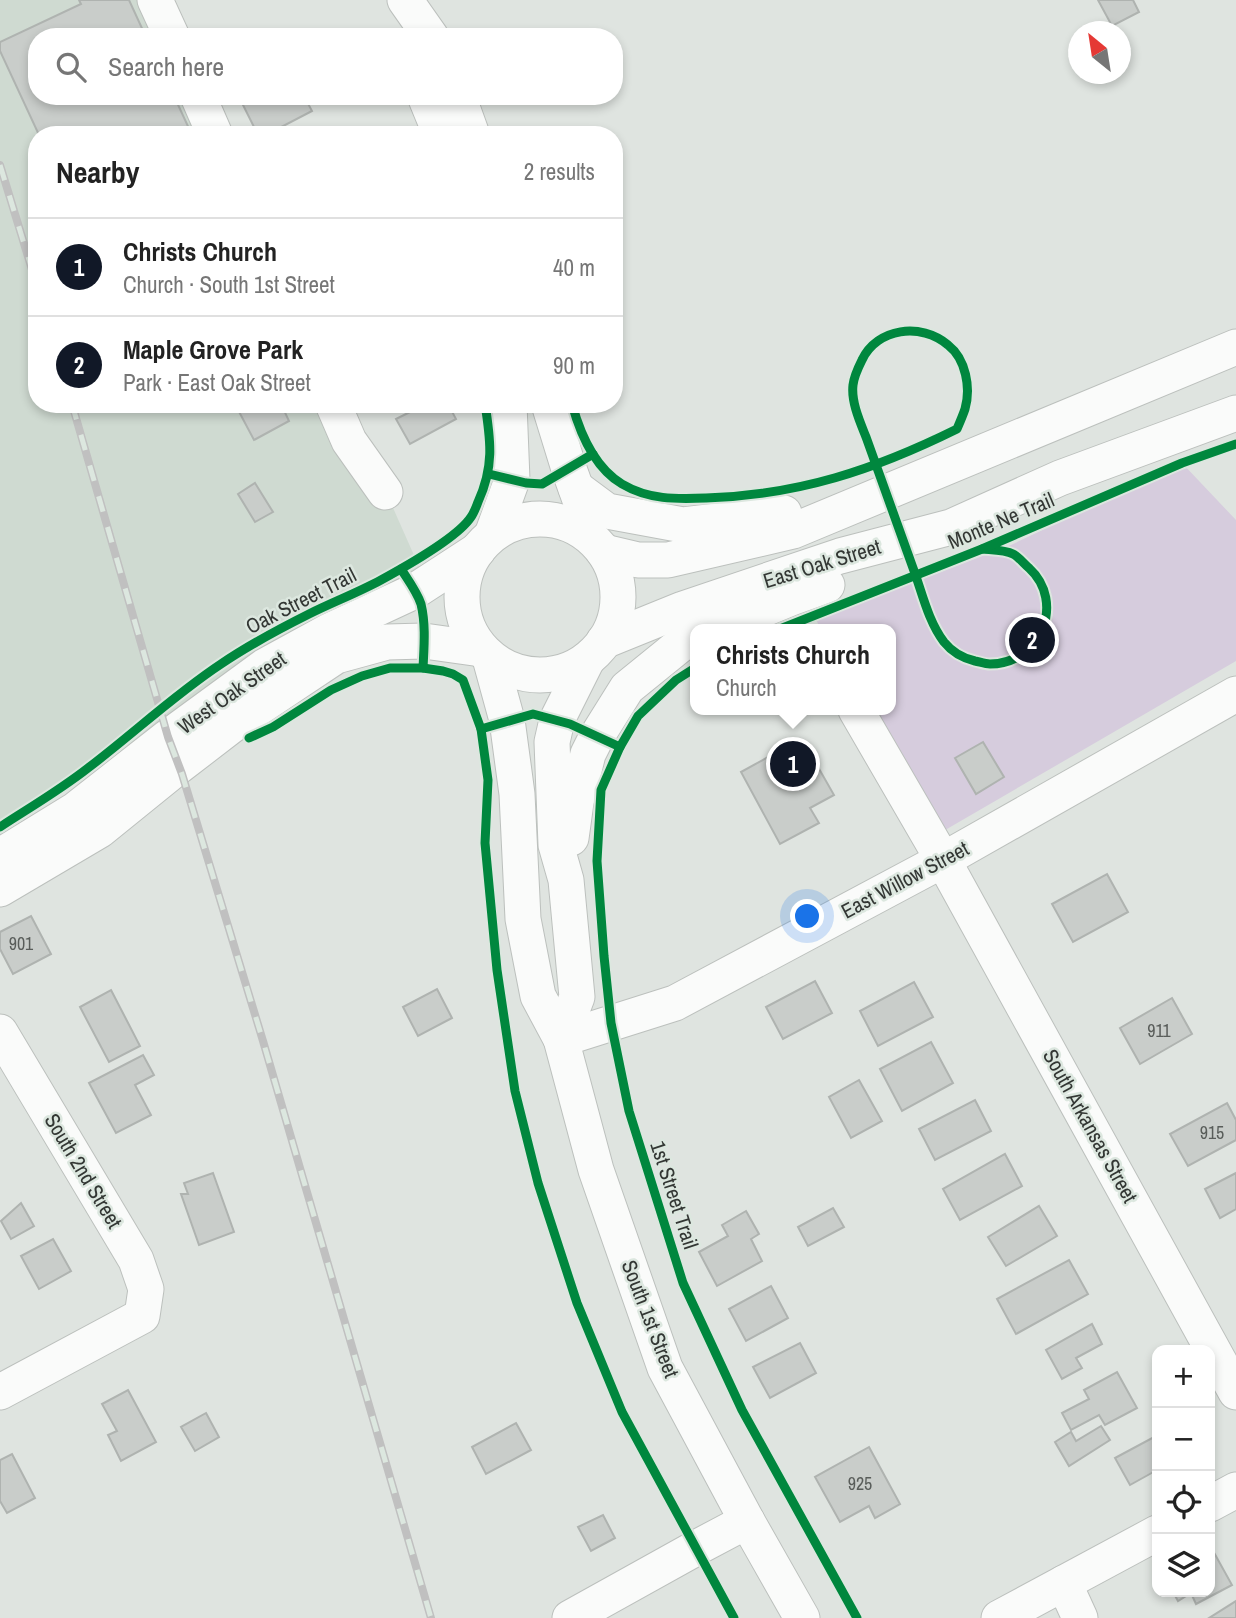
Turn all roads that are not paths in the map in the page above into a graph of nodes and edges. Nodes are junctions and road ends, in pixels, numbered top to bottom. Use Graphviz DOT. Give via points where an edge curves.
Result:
graph roads {
  1 [pos="156,0"];
  2 [pos="403,0"];
  3 [pos="168,28"];
  4 [pos="405,28"];
  5 [pos="424,28"];
  6 [pos="202,105"];
  7 [pos="429,105"];
  8 [pos="461,105"];
  9 [pos="211,126"];
  10 [pos="437,126"];
  11 [pos="469,126"];
  12 [pos="1236,347"];
  13 [pos="1236,412"];
  14 [pos="337,413"];
  15 [pos="509,413"];
  16 [pos="552,413"];
  17 [pos="576,488"];
  18 [pos="386,492"];
  19 [pos="850,506"];
  20 [pos="951,527"];
  21 [pos="485,542"];
  22 [pos="600,548"];
  23 [pos="728,624"];
  24 [pos="690,640"];
  25 [pos="596,651"];
  26 [pos="485,653"];
  27 [pos="1236,695"];
  28 [pos="859,715"];
  29 [pos="0,856"];
  30 [pos="943,860"];
  31 [pos="566,880"];
  32 [pos="0,889"];
  33 [pos="0,1032"];
  34 [pos="561,1039"];
  35 [pos="0,1392"];
  36 [pos="1236,1392"];
  37 [pos="1236,1490"];
  38 [pos="1215,1501"];
  39 [pos="747,1521"];
  40 [pos="1153,1534"];
  41 [pos="1065,1583"];
  42 [pos="570,1618"];
  43 [pos="802,1618"];
  44 [pos="999,1618"];
  45 [pos="1080,1618"];
  1 -- 3 [label="street"];
  2 -- 4 [label="street"];
  2 -- 5 [label="street"];
  6 -- 9 [label="street"];
  7 -- 10 [label="street"];
  8 -- 11 [label="street"];
  12 -- 19 [label="street, East Oak Street"];
  13 -- 20 [label="street, East Oak Street" via="1060,478"];
  14 -- 18 [label="street" via="349,441"];
  15 -- 21 [label="street" via="512,480"];
  16 -- 17 [label="street"];
  17 -- 19 [label="street, East Oak Street" via="607,511 683,525"];
  17 -- 22 [label="street"];
  19 -- 22 [label="street, East Oak Street" via="793,531 668,560 638,560"];
  20 -- 23 [label="street" via="842,580"];
  20 -- 25 [label="street, East Oak Street" via="840,556 683,609"];
  21 -- 22 [label="street" via="512,524 534,519 579,529"];
  21 -- 26 [label="street" via="467,568 462,589 469,631"];
  21 -- 29 [label="street, West Oak Street" via="415,591 265,666 75,810"];
  22 -- 25 [label="street" via="614,573 618,597 615,620"];
  24 -- 31 [label="street" via="627,688 597,736 576,802"];
  25 -- 26 [label="street" via="569,670 548,675 527,675"];
  25 -- 31 [label="street" via="557,720 552,742 556,845"];
  26 -- 32 [label="street, West Oak Street" via="424,641 387,642 336,656 232,726 100,830"];
  26 -- 34 [label="street, South 1st Street" via="508,720 523,919 538,996"];
  27 -- 30 [label="street, East Willow Street"];
  28 -- 30 [label="street, South Arkansas Street"];
  30 -- 34 [label="street, East Willow Street" via="675,1003"];
  30 -- 36 [label="street, South Arkansas Street"];
  31 -- 34 [label="street" via="577,997"];
  33 -- 35 [label="street, South 2nd Street" via="136,1260 146,1289 142,1316"];
  34 -- 39 [label="street, South 1st Street" via="596,1170 665,1368"];
  37 -- 38 [label="street"];
  39 -- 42 [label="street"];
  39 -- 43 [label="street, South 1st Street"];
  40 -- 41 [label="street"];
  41 -- 44 [label="street"];
  41 -- 45 [label="street"];
}
